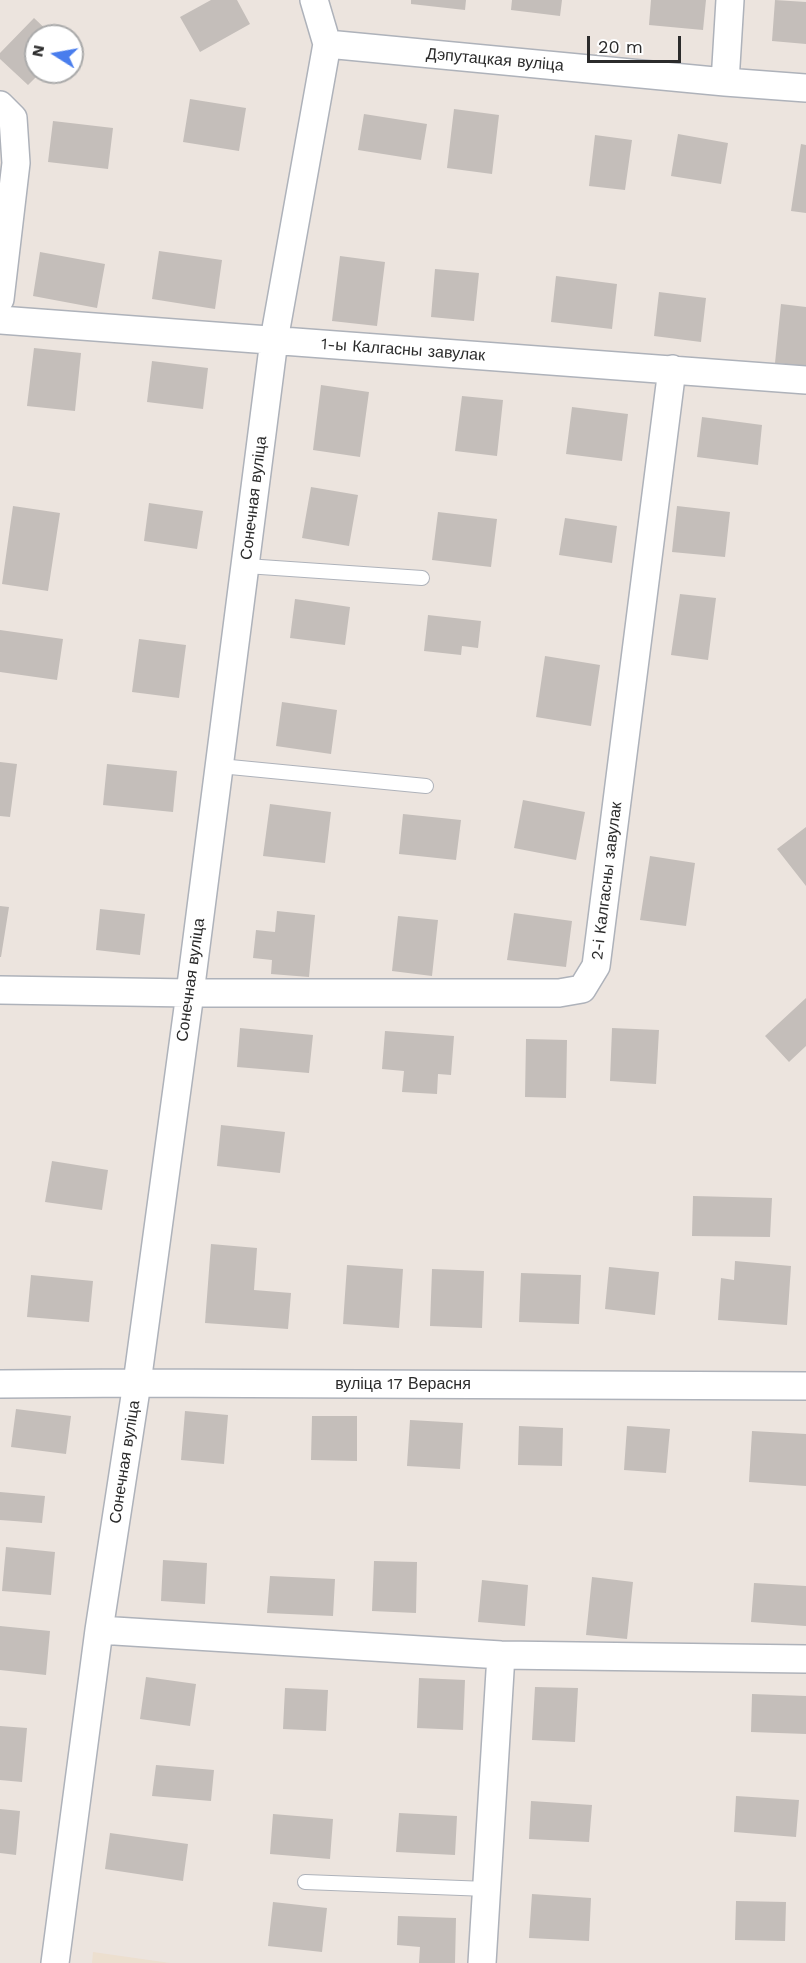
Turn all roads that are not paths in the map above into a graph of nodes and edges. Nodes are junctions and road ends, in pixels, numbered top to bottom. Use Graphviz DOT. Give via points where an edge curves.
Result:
graph roads {
  1 [pos="314,0"];
  2 [pos="730,0"];
  3 [pos="327,44"];
  4 [pos="725,82"];
  5 [pos="806,88"];
  6 [pos="0,105"];
  7 [pos="0,299"];
  8 [pos="0,320"];
  9 [pos="274,340"];
  10 [pos="672,369"];
  11 [pos="806,380"];
  12 [pos="246,566"];
  13 [pos="422,578"];
  14 [pos="220,766"];
  15 [pos="426,786"];
  16 [pos="0,990"];
  17 [pos="190,993"];
  18 [pos="137,1383"];
  19 [pos="0,1384"];
  20 [pos="806,1386"];
  21 [pos="99,1630"];
  22 [pos="501,1655"];
  23 [pos="806,1659"];
  24 [pos="305,1882"];
  25 [pos="487,1889"];
  26 [pos="55,1963"];
  27 [pos="483,1963"];
  1 -- 3 [label="street, Сонечная вуліца"];
  2 -- 4 [label="street"];
  3 -- 4 [label="street, Дэпутацкая вуліца"];
  3 -- 9 [label="street, Сонечная вуліца"];
  4 -- 5 [label="street, Дэпутацкая вуліца"];
  6 -- 7 [label="street" via="13,118 16,163"];
  8 -- 9 [label="street, 1-ы Калгасны завулак"];
  9 -- 10 [label="street, 1-ы Калгасны завулак"];
  9 -- 12 [label="street, Сонечная вуліца"];
  10 -- 11 [label="street, 1-ы Калгасны завулак"];
  10 -- 17 [label="street, 2-і Калгасны завулак" via="596,966 582,989 559,993"];
  12 -- 13 [label="lane"];
  12 -- 14 [label="street, Сонечная вуліца"];
  14 -- 15 [label="lane"];
  14 -- 17 [label="street, Сонечная вуліца"];
  16 -- 17 [label="street, 2-і Калгасны завулак"];
  17 -- 18 [label="street, Сонечная вуліца"];
  18 -- 19 [label="street, вуліца 17 Верасня"];
  18 -- 20 [label="street, вуліца 17 Верасня"];
  18 -- 21 [label="street, Сонечная вуліца"];
  21 -- 22 [label="street"];
  21 -- 26 [label="street, Сонечная вуліца"];
  22 -- 23 [label="street"];
  22 -- 25 [label="street"];
  24 -- 25 [label="lane"];
  25 -- 27 [label="street"];
}
